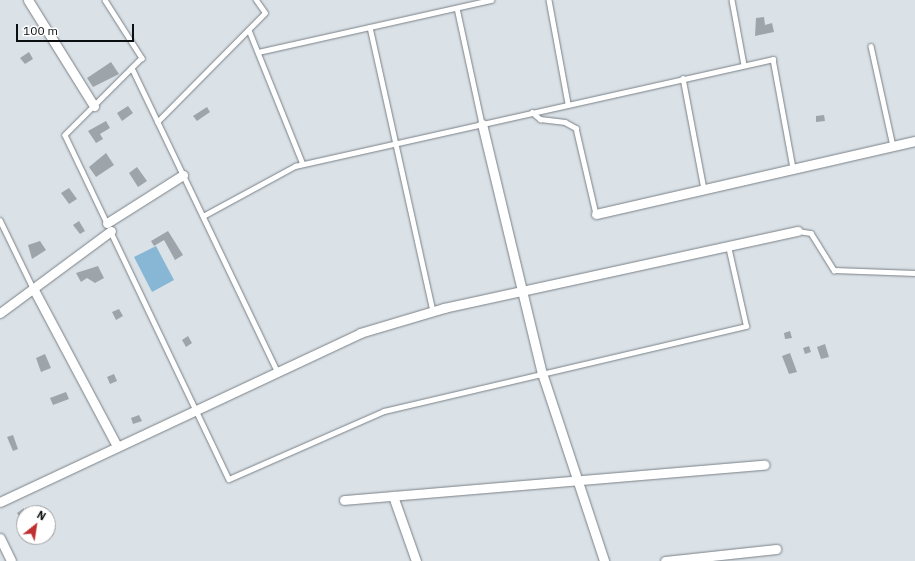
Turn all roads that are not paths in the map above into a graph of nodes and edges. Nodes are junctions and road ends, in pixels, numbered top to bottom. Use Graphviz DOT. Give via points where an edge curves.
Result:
graph roads {
  1 [pos="28,0"];
  2 [pos="105,0"];
  3 [pos="256,0"];
  4 [pos="491,0"];
  5 [pos="549,0"];
  6 [pos="732,0"];
  7 [pos="457,8"];
  8 [pos="370,27"];
  9 [pos="248,30"];
  10 [pos="871,46"];
  11 [pos="258,52"];
  12 [pos="744,65"];
  13 [pos="132,68"];
  14 [pos="683,78"];
  15 [pos="568,104"];
  16 [pos="94,106"];
  17 [pos="532,112"];
  18 [pos="157,122"];
  19 [pos="482,124"];
  20 [pos="915,141"];
  21 [pos="396,143"];
  22 [pos="893,146"];
  23 [pos="303,164"];
  24 [pos="793,168"];
  25 [pos="183,175"];
  26 [pos="704,189"];
  27 [pos="596,214"];
  28 [pos="203,216"];
  29 [pos="0,220"];
  30 [pos="109,227"];
  31 [pos="798,231"];
  32 [pos="728,246"];
  33 [pos="915,273"];
  34 [pos="33,288"];
  35 [pos="520,292"];
  36 [pos="433,311"];
  37 [pos="0,313"];
  38 [pos="277,370"];
  39 [pos="542,373"];
  40 [pos="196,410"];
  41 [pos="117,446"];
  42 [pos="765,465"];
  43 [pos="575,482"];
  44 [pos="393,496"];
  45 [pos="344,500"];
  46 [pos="0,502"];
  47 [pos="0,538"];
  48 [pos="776,549"];
  49 [pos="11,561"];
  50 [pos="416,561"];
  51 [pos="604,561"];
  52 [pos="665,561"];
  1 -- 16 [label="street"];
  2 -- 13 [label="lane" via="142,58"];
  3 -- 9 [label="lane" via="265,13"];
  4 -- 7 [label="lane"];
  5 -- 15 [label="lane"];
  6 -- 12 [label="lane"];
  7 -- 8 [label="lane"];
  7 -- 19 [label="lane"];
  8 -- 11 [label="lane"];
  8 -- 21 [label="lane"];
  9 -- 11 [label="lane"];
  9 -- 18 [label="lane"];
  10 -- 22 [label="lane"];
  11 -- 23 [label="lane"];
  12 -- 14 [label="lane"];
  12 -- 24 [label="lane" via="772,59"];
  13 -- 16 [label="lane"];
  13 -- 18 [label="lane"];
  14 -- 15 [label="lane"];
  14 -- 26 [label="lane"];
  15 -- 17 [label="lane"];
  16 -- 30 [label="lane" via="65,134"];
  17 -- 19 [label="lane"];
  17 -- 27 [label="lane" via="540,119 565,122 576,128"];
  18 -- 25 [label="lane"];
  19 -- 21 [label="lane"];
  19 -- 35 [label="street"];
  20 -- 22 [label="street"];
  21 -- 23 [label="lane"];
  21 -- 36 [label="lane"];
  22 -- 24 [label="street"];
  23 -- 28 [label="lane" via="285,170"];
  24 -- 26 [label="street"];
  25 -- 28 [label="lane"];
  25 -- 30 [label="street"];
  26 -- 27 [label="street"];
  28 -- 38 [label="lane"];
  29 -- 34 [label="lane"];
  30 -- 34 [label="street"];
  30 -- 40 [label="lane"];
  31 -- 32 [label="street"];
  31 -- 33 [label="lane" via="811,233 834,270"];
  32 -- 35 [label="street"];
  32 -- 39 [label="lane" via="746,326"];
  34 -- 37 [label="street"];
  34 -- 41 [label="street"];
  35 -- 36 [label="street"];
  35 -- 39 [label="street"];
  36 -- 38 [label="street" via="360,333"];
  38 -- 40 [label="street"];
  39 -- 40 [label="lane" via="384,410 229,479"];
  39 -- 43 [label="street"];
  40 -- 41 [label="street"];
  41 -- 46 [label="street"];
  42 -- 43 [label="street"];
  43 -- 44 [label="street"];
  43 -- 51 [label="street"];
  44 -- 45 [label="street"];
  44 -- 50 [label="street"];
  47 -- 49 [label="street"];
  48 -- 52 [label="street"];
}
